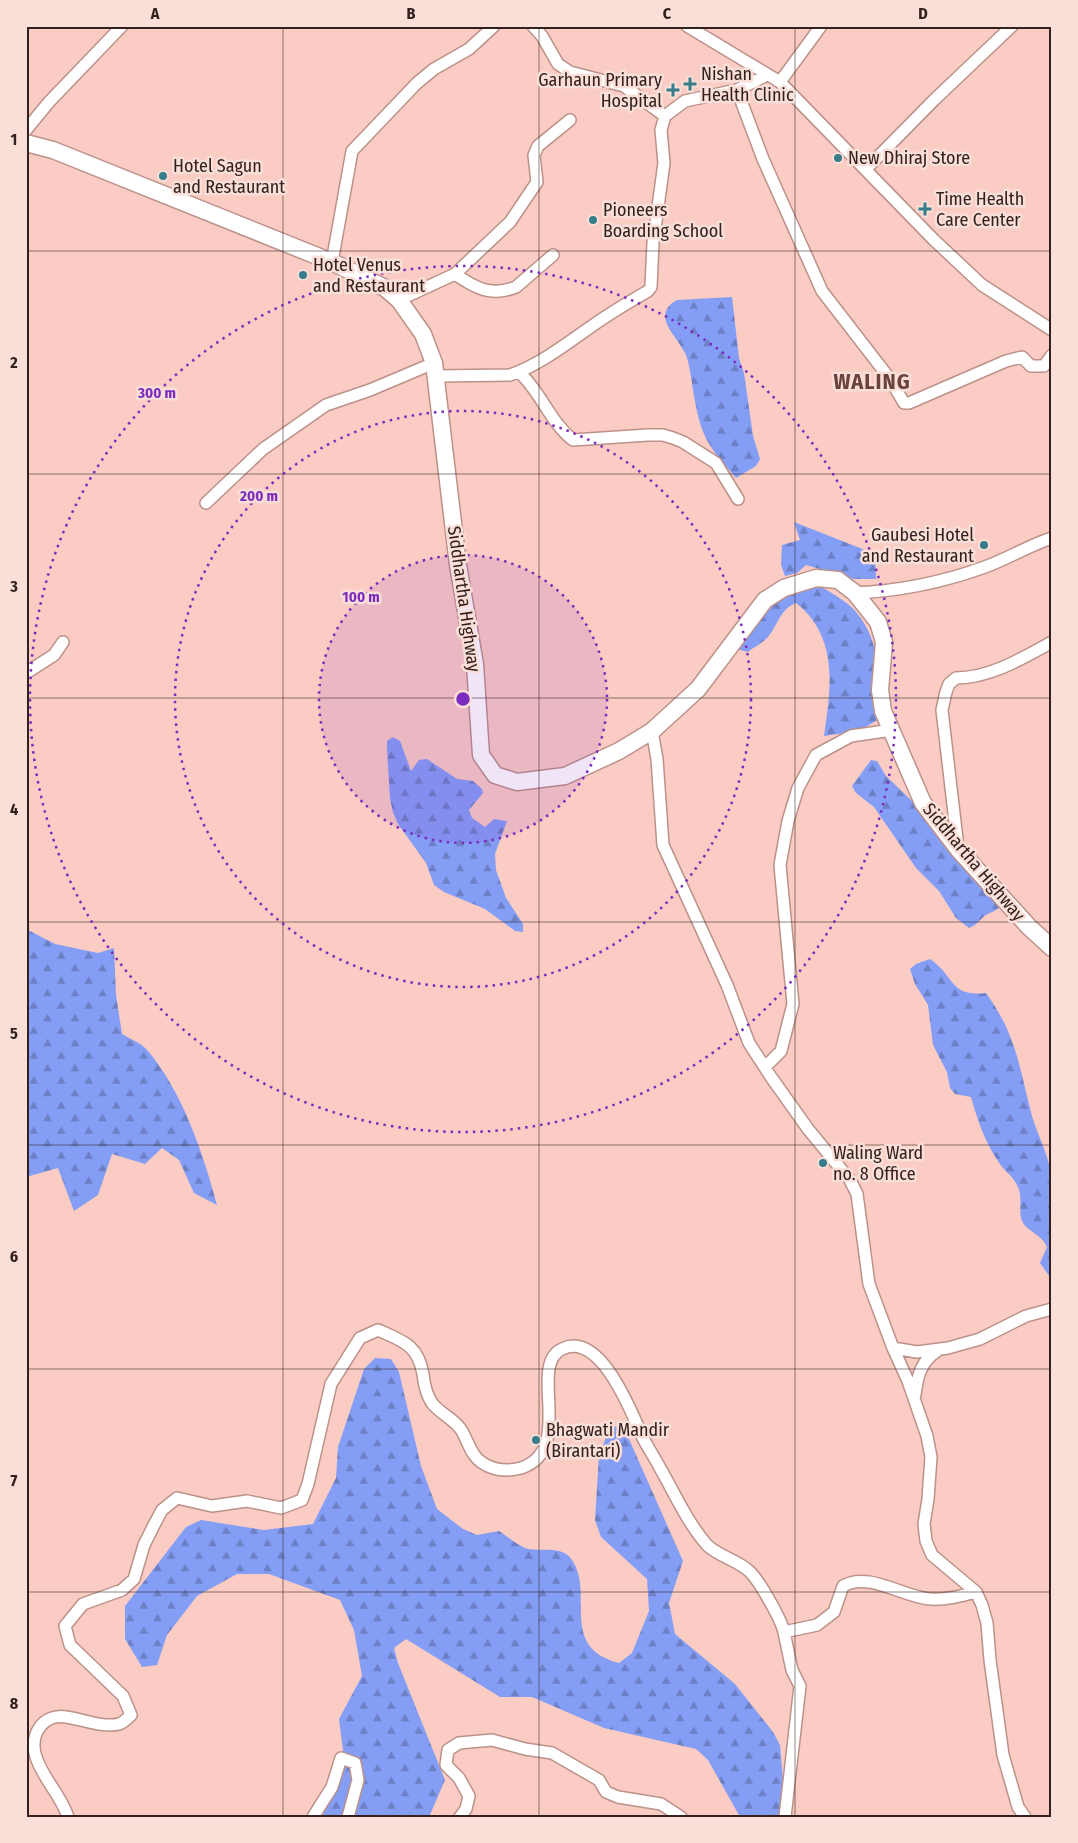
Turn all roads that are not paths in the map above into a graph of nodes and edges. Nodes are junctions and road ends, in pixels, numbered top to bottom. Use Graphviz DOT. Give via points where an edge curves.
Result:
graph roads {
  1 [pos="122,26"];
  2 [pos="494,26"];
  3 [pos="533,26"];
  4 [pos="687,26"];
  5 [pos="821,26"];
  6 [pos="1012,26"];
  7 [pos="767,75"];
  8 [pos="780,82"];
  9 [pos="737,90"];
  10 [pos="665,116"];
  11 [pos="570,120"];
  12 [pos="26,130"];
  13 [pos="26,143"];
  14 [pos="866,169"];
  15 [pos="553,255"];
  16 [pos="332,262"];
  17 [pos="455,274"];
  18 [pos="399,300"];
  19 [pos="1052,330"];
  20 [pos="1052,355"];
  21 [pos="435,369"];
  22 [pos="519,372"];
  23 [pos="738,498"];
  24 [pos="206,503"];
  25 [pos="1052,538"];
  26 [pos="855,594"];
  27 [pos="63,642"];
  28 [pos="1052,642"];
  29 [pos="26,673"];
  30 [pos="892,730"];
  31 [pos="652,731"];
  32 [pos="958,850"];
  33 [pos="1052,948"];
  34 [pos="765,1068"];
  35 [pos="1052,1309"];
  36 [pos="893,1348"];
  37 [pos="940,1349"];
  38 [pos="915,1399"];
  39 [pos="976,1592"];
  40 [pos="784,1632"];
  41 [pos="68,1817"];
  42 [pos="313,1817"];
  43 [pos="348,1817"];
  44 [pos="460,1817"];
  45 [pos="681,1817"];
  46 [pos="785,1817"];
  47 [pos="1025,1817"];
  1 -- 12 [label="street"];
  2 -- 16 [label="street" via="469,50 417,83 352,151"];
  3 -- 10 [label="street" via="558,64 570,72 624,86"];
  4 -- 7 [label="street"];
  5 -- 8 [label="street"];
  6 -- 14 [label="street"];
  7 -- 8 [label="street"];
  7 -- 9 [label="street"];
  8 -- 14 [label="street"];
  9 -- 10 [label="street" via="685,102"];
  9 -- 20 [label="street" via="763,159 822,291 890,379 904,403 1006,361 1022,357 1031,366 1044,366"];
  10 -- 22 [label="street" via="661,130 664,163 653,243 651,287 538,364"];
  11 -- 17 [label="street" via="538,146 534,155 537,182 510,222"];
  13 -- 16 [label="highway, Siddhartha Highway" via="53,150"];
  14 -- 19 [label="street" via="982,285"];
  15 -- 17 [label="street" via="509,290 485,292"];
  16 -- 18 [label="highway, Siddhartha Highway" via="385,288"];
  17 -- 18 [label="street"];
  18 -- 21 [label="highway, Siddhartha Highway" via="423,334"];
  21 -- 22 [label="street" via="510,375"];
  21 -- 24 [label="street" via="326,405 263,449"];
  21 -- 31 [label="highway, Siddhartha Highway" via="458,565 475,664 481,755 495,775 517,782 566,776"];
  22 -- 23 [label="street" via="539,393 556,424 573,440 648,435 678,440 716,463"];
  25 -- 26 [label="street" via="984,568 934,583"];
  26 -- 30 [label="highway, Siddhartha Highway" via="878,622 884,642 880,690 883,711"];
  26 -- 31 [label="highway, Siddhartha Highway" via="838,580 816,578 784,588 765,600 698,689"];
  27 -- 29 [label="street" via="54,655"];
  28 -- 32 [label="street" via="1018,661 970,678 956,678 949,684 942,710"];
  30 -- 32 [label="highway, Siddhartha Highway" via="923,803"];
  30 -- 34 [label="street" via="851,736 816,755 798,788 780,865 793,1004 781,1051"];
  31 -- 34 [label="street" via="663,845 727,985 749,1043"];
  32 -- 33 [label="highway, Siddhartha Highway"];
  34 -- 36 [label="street" via="808,1129 850,1180 857,1194 869,1284"];
  35 -- 37 [label="street" via="1026,1316 980,1339"];
  36 -- 37 [label="street" via="918,1352"];
  36 -- 38 [label="street"];
  37 -- 38 [label="street" via="924,1364 917,1380"];
  38 -- 39 [label="street" via="931,1457 924,1524 926,1541 932,1555"];
  39 -- 40 [label="street" via="953,1598 928,1599 863,1581 849,1582 842,1586 834,1612 817,1625"];
  39 -- 47 [label="street" via="987,1623 1004,1755 1018,1807"];
  40 -- 41 [label="street" via="781,1619 750,1572 709,1547 692,1528 616,1379 590,1353 578,1346 569,1346 554,1356 548,1388 550,1430 546,1444 532,1464 507,1471 491,1467 475,1456 461,1430 432,1402 415,1349 378,1330 360,1338 331,1384 302,1500 280,1508 247,1501 212,1506 177,1498 162,1510 154,1525 134,1579 122,1590 83,1604 65,1626 70,1645 123,1696 131,1715 119,1724 55,1717 37,1729 33,1740 35,1756"];
  40 -- 46 [label="street" via="792,1670 800,1686"];
  42 -- 43 [label="street" via="332,1786 341,1758 356,1763 358,1780"];
  44 -- 45 [label="street" via="469,1796 459,1778 446,1765 448,1750 459,1743 492,1740 552,1752 599,1780 606,1792 618,1798 661,1804"];
}
